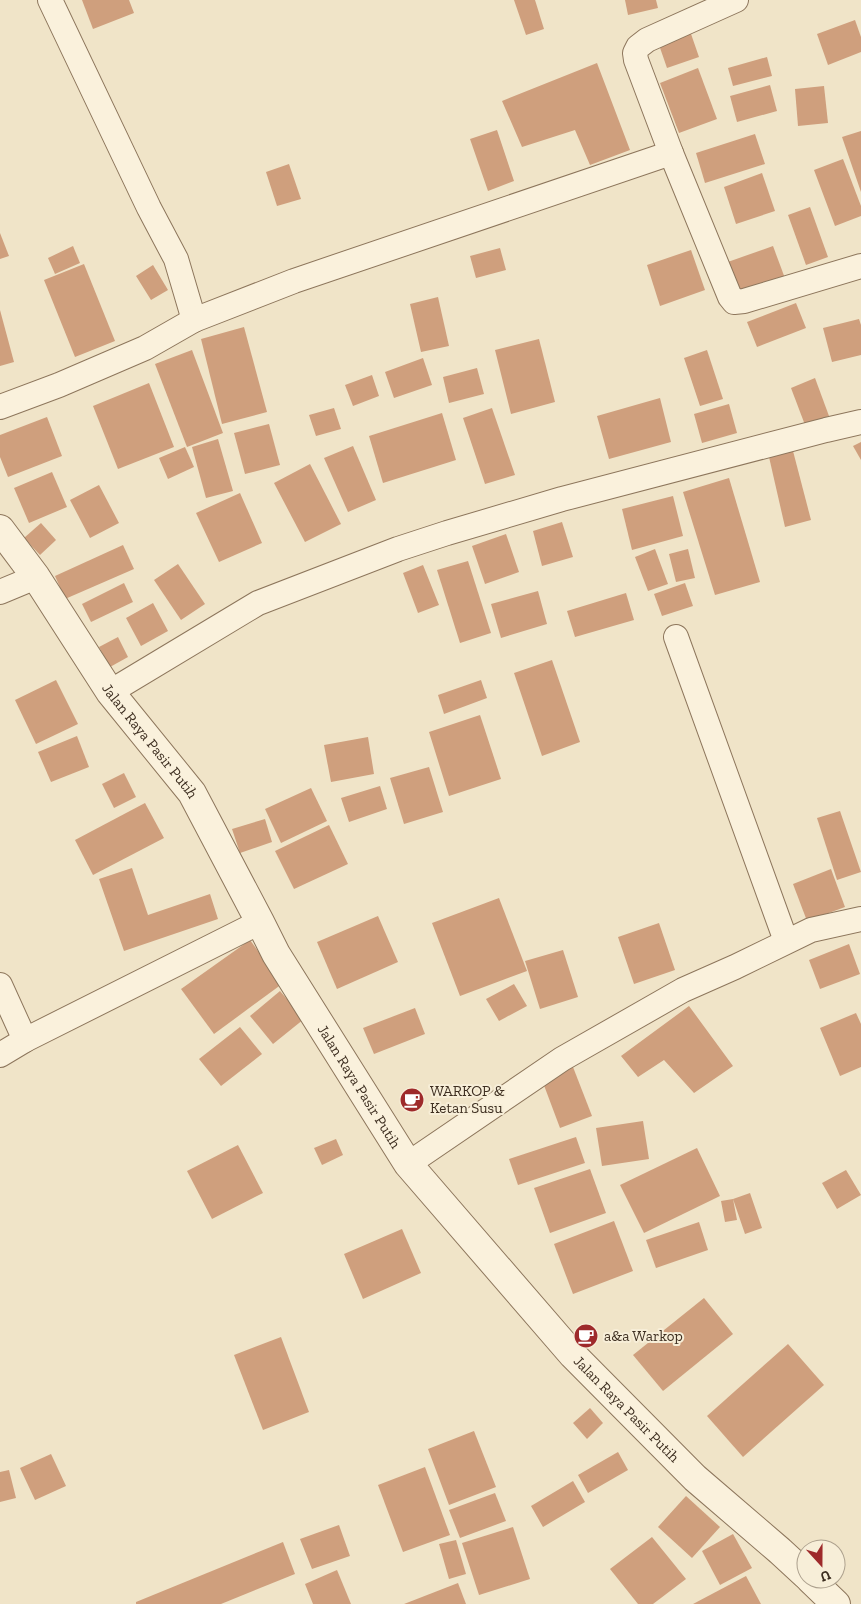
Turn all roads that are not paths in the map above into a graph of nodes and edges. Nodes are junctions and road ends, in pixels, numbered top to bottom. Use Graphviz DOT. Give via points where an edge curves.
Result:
graph roads {
  1 [pos="50,0"];
  2 [pos="736,0"];
  3 [pos="671,153"];
  4 [pos="861,266"];
  5 [pos="194,320"];
  6 [pos="0,407"];
  7 [pos="861,422"];
  8 [pos="0,529"];
  9 [pos="36,577"];
  10 [pos="0,592"];
  11 [pos="676,637"];
  12 [pos="110,692"];
  13 [pos="861,919"];
  14 [pos="260,922"];
  15 [pos="786,941"];
  16 [pos="0,984"];
  17 [pos="25,1040"];
  18 [pos="0,1055"];
  19 [pos="408,1164"];
  20 [pos="796,1566"];
  21 [pos="820,1589"];
  22 [pos="836,1604"];
  1 -- 5 [label="street" via="176,259"];
  2 -- 3 [label="street" via="647,40 635,53"];
  3 -- 4 [label="street" via="734,302"];
  3 -- 5 [label="street" via="294,280"];
  5 -- 6 [label="street" via="145,348"];
  7 -- 12 [label="street" via="562,500 398,549 258,603"];
  8 -- 9 [label="street, Jalan Raya Pasir Putih"];
  9 -- 10 [label="street"];
  9 -- 12 [label="street, Jalan Raya Pasir Putih"];
  11 -- 15 [label="street"];
  12 -- 14 [label="street, Jalan Raya Pasir Putih" via="192,793"];
  13 -- 15 [label="street" via="811,930"];
  14 -- 17 [label="street"];
  14 -- 19 [label="street, Jalan Raya Pasir Putih" via="276,954"];
  15 -- 19 [label="street" via="683,990 562,1059"];
  16 -- 17 [label="street"];
  17 -- 18 [label="street"];
  19 -- 20 [label="street, Jalan Raya Pasir Putih" via="573,1355 695,1478"];
  21 -- 22 [label="street"];
}
